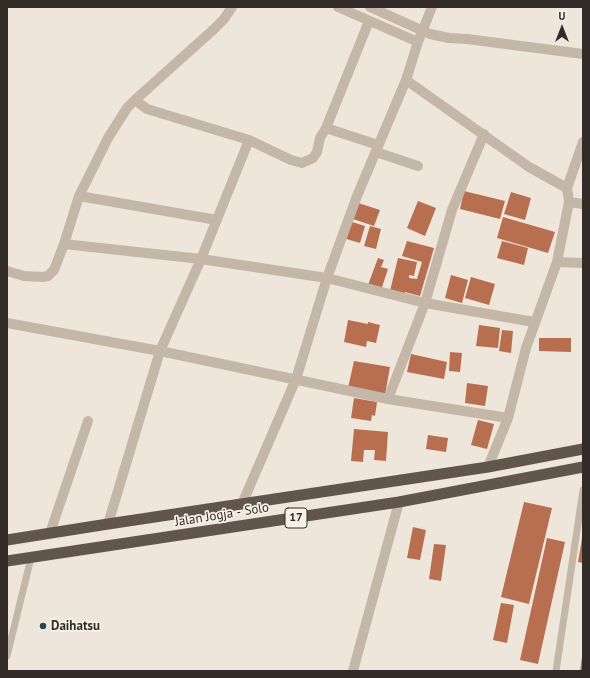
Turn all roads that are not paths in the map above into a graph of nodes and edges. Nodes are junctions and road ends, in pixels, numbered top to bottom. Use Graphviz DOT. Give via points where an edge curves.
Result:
graph roads {
  1 [pos="232,7"];
  2 [pos="338,7"];
  3 [pos="370,7"];
  4 [pos="432,7"];
  5 [pos="369,21"];
  6 [pos="423,30"];
  7 [pos="418,42"];
  8 [pos="583,54"];
  9 [pos="406,80"];
  10 [pos="135,100"];
  11 [pos="326,128"];
  12 [pos="484,134"];
  13 [pos="249,140"];
  14 [pos="583,142"];
  15 [pos="377,149"];
  16 [pos="418,166"];
  17 [pos="567,188"];
  18 [pos="79,196"];
  19 [pos="569,202"];
  20 [pos="583,204"];
  21 [pos="217,220"];
  22 [pos="64,244"];
  23 [pos="201,259"];
  24 [pos="557,262"];
  25 [pos="583,263"];
  26 [pos="7,271"];
  27 [pos="326,278"];
  28 [pos="425,303"];
  29 [pos="534,322"];
  30 [pos="7,323"];
  31 [pos="160,351"];
  32 [pos="296,379"];
  33 [pos="388,399"];
  34 [pos="508,418"];
  35 [pos="88,421"];
  36 [pos="583,449"];
  37 [pos="488,467"];
  38 [pos="583,467"];
  39 [pos="583,490"];
  40 [pos="399,502"];
  41 [pos="242,504"];
  42 [pos="108,524"];
  43 [pos="50,533"];
  44 [pos="7,540"];
  45 [pos="32,558"];
  46 [pos="7,562"];
  47 [pos="7,656"];
  48 [pos="353,671"];
  49 [pos="556,671"];
  1 -- 10 [label="street" via="214,29"];
  2 -- 5 [label="street"];
  3 -- 6 [label="street"];
  4 -- 6 [label="street"];
  5 -- 7 [label="street"];
  5 -- 11 [label="street"];
  6 -- 7 [label="street"];
  6 -- 8 [label="street" via="449,38"];
  7 -- 9 [label="street"];
  9 -- 12 [label="street"];
  9 -- 15 [label="street"];
  10 -- 13 [label="street" via="147,109"];
  10 -- 18 [label="street" via="108,138"];
  11 -- 13 [label="street" via="313,158 302,163"];
  11 -- 15 [label="street"];
  12 -- 17 [label="street" via="529,167"];
  12 -- 28 [label="street" via="452,210"];
  13 -- 21 [label="street"];
  14 -- 17 [label="street"];
  15 -- 16 [label="street"];
  15 -- 27 [label="street"];
  17 -- 19 [label="street"];
  18 -- 21 [label="street"];
  18 -- 22 [label="street"];
  19 -- 20 [label="street"];
  19 -- 24 [label="street"];
  21 -- 23 [label="street"];
  22 -- 23 [label="street"];
  22 -- 26 [label="street" via="54,270 48,276 24,276"];
  23 -- 27 [label="street"];
  23 -- 31 [label="street"];
  24 -- 25 [label="street"];
  24 -- 29 [label="street"];
  27 -- 28 [label="street"];
  27 -- 32 [label="street"];
  28 -- 29 [label="street"];
  28 -- 33 [label="street"];
  29 -- 34 [label="street"];
  30 -- 31 [label="street"];
  31 -- 32 [label="street"];
  31 -- 42 [label="street"];
  32 -- 33 [label="street"];
  32 -- 41 [label="street"];
  33 -- 34 [label="street"];
  34 -- 37 [label="street"];
  35 -- 43 [label="street"];
  36 -- 37 [label="highway, Jalan Jogja - Solo / 17"];
  37 -- 41 [label="highway, Jalan Jogja - Solo / 17"];
  38 -- 40 [label="highway, Jalan Jogja - Solo / 17"];
  39 -- 49 [label="lane"];
  40 -- 45 [label="highway, Jalan Jogja - Solo / 17"];
  40 -- 48 [label="street"];
  41 -- 42 [label="highway, Jalan Jogja - Solo / 17"];
  42 -- 43 [label="highway, Jalan Jogja - Solo / 17"];
  43 -- 44 [label="highway, Jalan Jogja - Solo / 17"];
  45 -- 46 [label="highway, Jalan Jogja - Solo / 17"];
  45 -- 47 [label="lane"];
}
